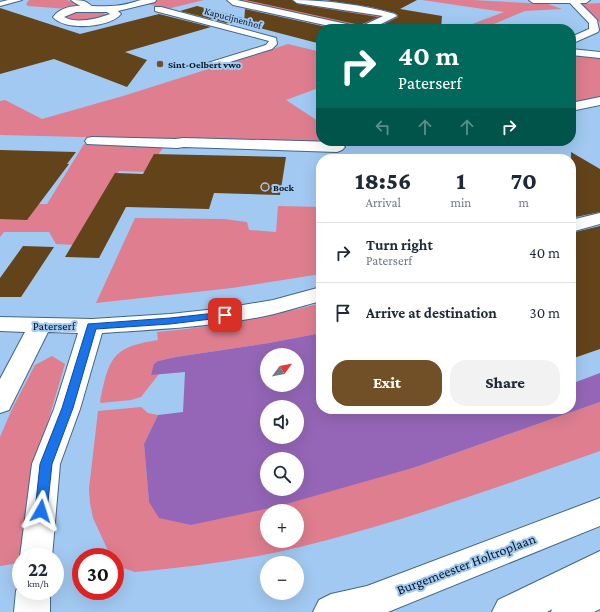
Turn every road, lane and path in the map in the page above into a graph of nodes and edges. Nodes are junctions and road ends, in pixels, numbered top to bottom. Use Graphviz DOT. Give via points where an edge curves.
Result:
graph roads {
  1 [pos="18,0"];
  2 [pos="75,0"];
  3 [pos="152,0"];
  4 [pos="231,0"];
  5 [pos="297,0"];
  6 [pos="533,0"];
  7 [pos="586,0"];
  8 [pos="573,1"];
  9 [pos="0,4"];
  10 [pos="136,4"];
  11 [pos="89,8"];
  12 [pos="158,9"];
  13 [pos="110,10"];
  14 [pos="335,24"];
  15 [pos="374,24"];
  16 [pos="576,39"];
  17 [pos="576,53"];
  18 [pos="600,55"];
  19 [pos="204,67"];
  20 [pos="600,101"];
  21 [pos="576,106"];
  22 [pos="92,141"];
  23 [pos="340,149"];
  24 [pos="600,218"];
  25 [pos="576,225"];
  26 [pos="316,295"];
  27 [pos="0,324"];
  28 [pos="40,326"];
  29 [pos="92,326"];
  30 [pos="0,403"];
  31 [pos="600,512"];
  32 [pos="37,548"];
  33 [pos="600,567"];
  34 [pos="600,594"];
  35 [pos="33,600"];
  36 [pos="32,612"];
  37 [pos="331,612"];
  38 [pos="510,612"];
  39 [pos="565,612"];
  1 -- 9 [label="lane"];
  2 -- 11 [label="lane, Kapucijnenhof"];
  3 -- 10 [label="street, Kapucijnenhof"];
  4 -- 14 [label="street, Kapucijnenhof"];
  5 -- 15 [label="street" via="392,16"];
  6 -- 8 [label="street"];
  7 -- 8 [label="street"];
  8 -- 16 [label="street" via="594,22 594,30"];
  10 -- 12 [label="street, Kapucijnenhof"];
  10 -- 13 [label="street, Kapucijnenhof"];
  11 -- 13 [label="street, Kapucijnenhof"];
  11 -- 13 [label="street, Kapucijnenhof" via="70,11 58,17 65,22 97,22 116,14"];
  12 -- 19 [label="lane, Kapucijnenhof" via="273,40 269,47"];
  17 -- 18 [label="lane"];
  20 -- 21 [label="street"];
  22 -- 23 [label="street"];
  24 -- 25 [label="street"];
  26 -- 29 [label="street, Paterserf" via="273,307 225,315"];
  27 -- 28 [label="street, Paterserf"];
  28 -- 29 [label="street, Paterserf"];
  28 -- 30 [label="street"];
  29 -- 32 [label="street" via="67,408 46,464"];
  31 -- 37 [label="street, Burgemeester Holtroplaan" via="367,603"];
  33 -- 38 [label="street"];
  34 -- 39 [label="lane"];
  35 -- 36 [label="street"];
}
